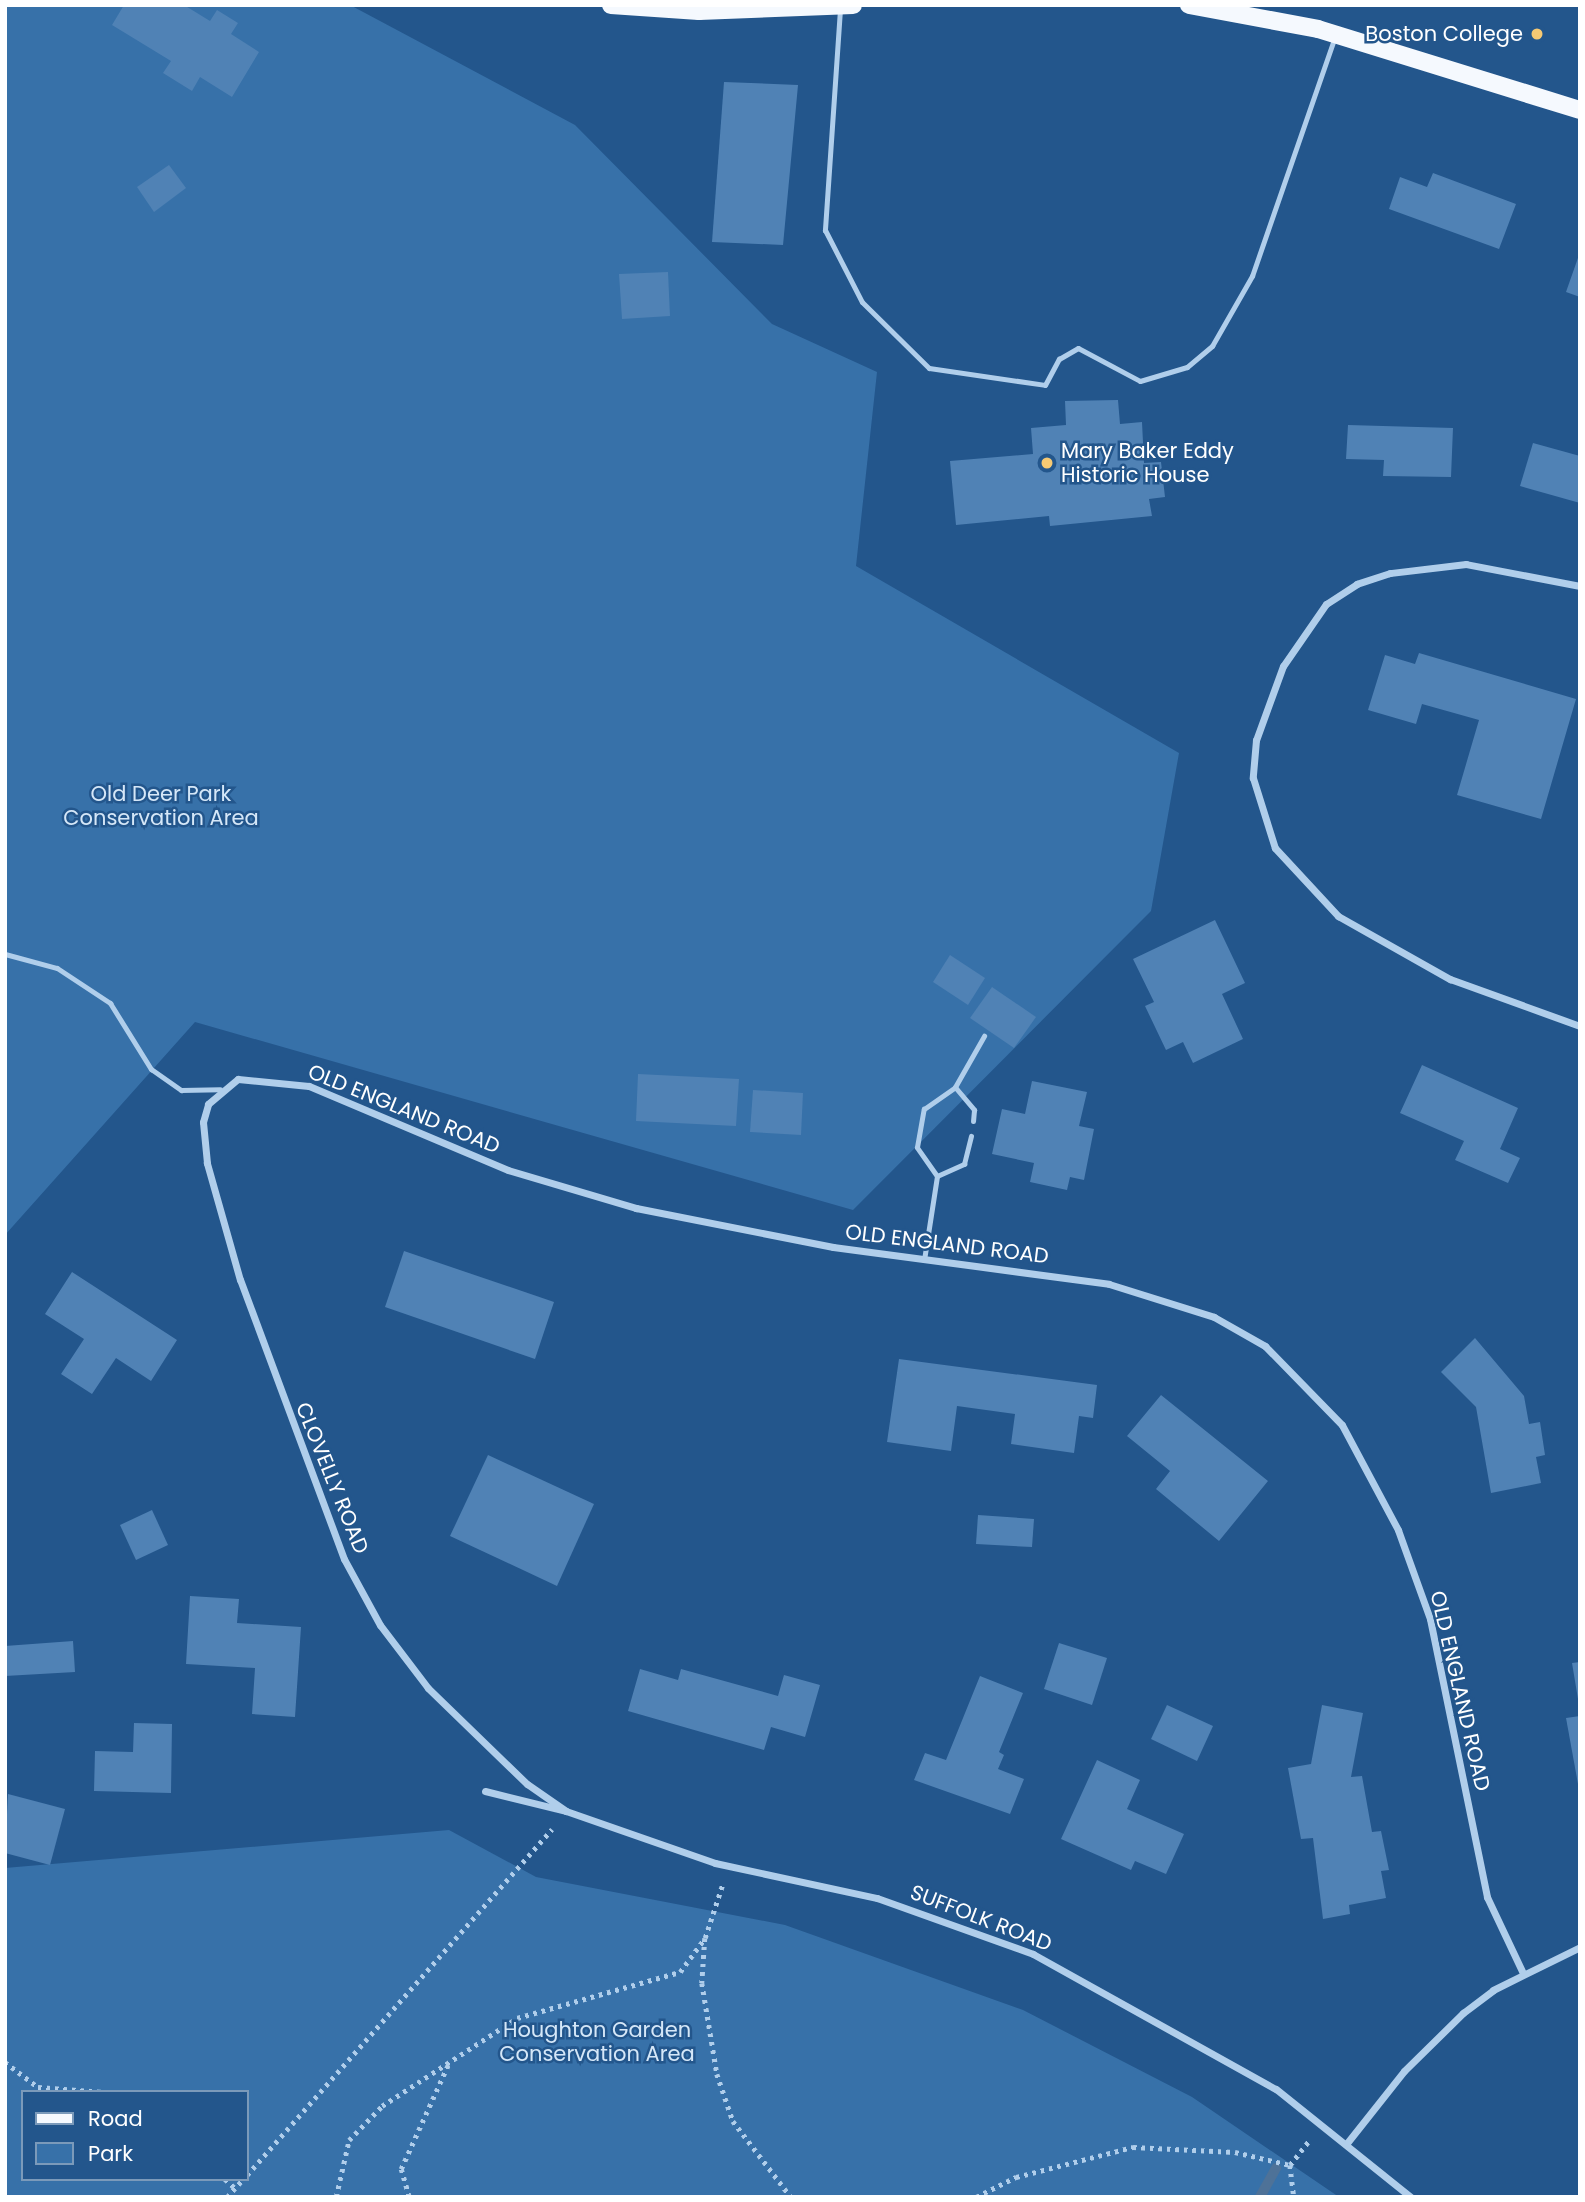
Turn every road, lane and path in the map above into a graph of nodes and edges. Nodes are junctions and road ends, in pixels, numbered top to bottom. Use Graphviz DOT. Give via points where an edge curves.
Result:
graph roads {
  1 [pos="611,5"];
  2 [pos="853,5"];
  3 [pos="1189,5"];
  4 [pos="841,6"];
  5 [pos="699,8"];
  6 [pos="1336,35"];
  7 [pos="1580,110"];
  8 [pos="1580,586"];
  9 [pos="5,954"];
  10 [pos="1580,1026"];
  11 [pos="984,1036"];
  12 [pos="955,1087"];
  13 [pos="220,1089"];
  14 [pos="973,1121"];
  15 [pos="971,1136"];
  16 [pos="937,1176"];
  17 [pos="924,1260"];
  18 [pos="485,1791"];
  19 [pos="566,1811"];
  20 [pos="729,1866"];
  21 [pos="705,1938"];
  22 [pos="1580,1947"];
  23 [pos="1523,1973"];
  24 [pos="5,2062"];
  25 [pos="449,2063"];
  26 [pos="77,2090"];
  27 [pos="1347,2143"];
  28 [pos="248,2174"];
  29 [pos="227,2181"];
  30 [pos="241,2181"];
  31 [pos="235,2188"];
  32 [pos="227,2197"];
  33 [pos="336,2197"];
  34 [pos="409,2197"];
  35 [pos="791,2197"];
  36 [pos="976,2197"];
  37 [pos="1294,2197"];
  38 [pos="1411,2197"];
  1 -- 5 [label="main road"];
  2 -- 4 [label="main road"];
  3 -- 6 [label="main road"];
  4 -- 5 [label="main road"];
  4 -- 6 [label="lane" via="825,230 862,302 929,368 1045,385 1059,359 1078,348 1140,381 1187,366 1212,346 1252,276"];
  6 -- 7 [label="main road"];
  8 -- 10 [label="street" via="1466,564 1390,573 1357,584 1326,604 1283,666 1256,740 1253,778 1275,848 1338,916 1450,979"];
  9 -- 13 [label="lane, OLD ENGLAND ROAD" via="57,968 110,1003 151,1069 181,1090"];
  11 -- 12 [label="lane"];
  12 -- 14 [label="lane" via="974,1110"];
  12 -- 16 [label="lane" via="937,1094 918,1125 916,1147"];
  13 -- 17 [label="street, OLD ENGLAND ROAD" via="238,1079 284,1080 593,1197 750,1232"];
  13 -- 19 [label="street, CLOVELLY ROAD" via="203,1122 221,1220 344,1559 380,1625 428,1688 527,1784"];
  15 -- 16 [label="lane" via="964,1164"];
  16 -- 17 [label="lane"];
  17 -- 23 [label="street, OLD ENGLAND ROAD" via="1109,1284 1214,1317 1265,1346 1333,1415 1385,1500 1420,1587 1487,1897"];
  18 -- 19 [label="street, SUFFOLK ROAD"];
  19 -- 20 [label="street, SUFFOLK ROAD"];
  19 -- 28 [label="path" via="507,1887"];
  20 -- 21 [label="path"];
  20 -- 27 [label="street, SUFFOLK ROAD" via="877,1898 1033,1954 1232,2061"];
  21 -- 25 [label="path" via="680,1972 517,2018"];
  21 -- 35 [label="path" via="702,1983 717,2074 733,2121"];
  22 -- 23 [label="street"];
  23 -- 27 [label="street" via="1432,2041"];
  24 -- 26 [label="path" via="37,2087"];
  25 -- 33 [label="path" via="382,2106 349,2140"];
  25 -- 34 [label="path" via="401,2169"];
  27 -- 38 [label="street, SUFFOLK ROAD"];
  29 -- 31 [label="path"];
  30 -- 31 [label="path"];
  31 -- 32 [label="path"];
  36 -- 37 [label="path" via="1016,2177 1133,2147 1234,2152 1290,2165"];
}
